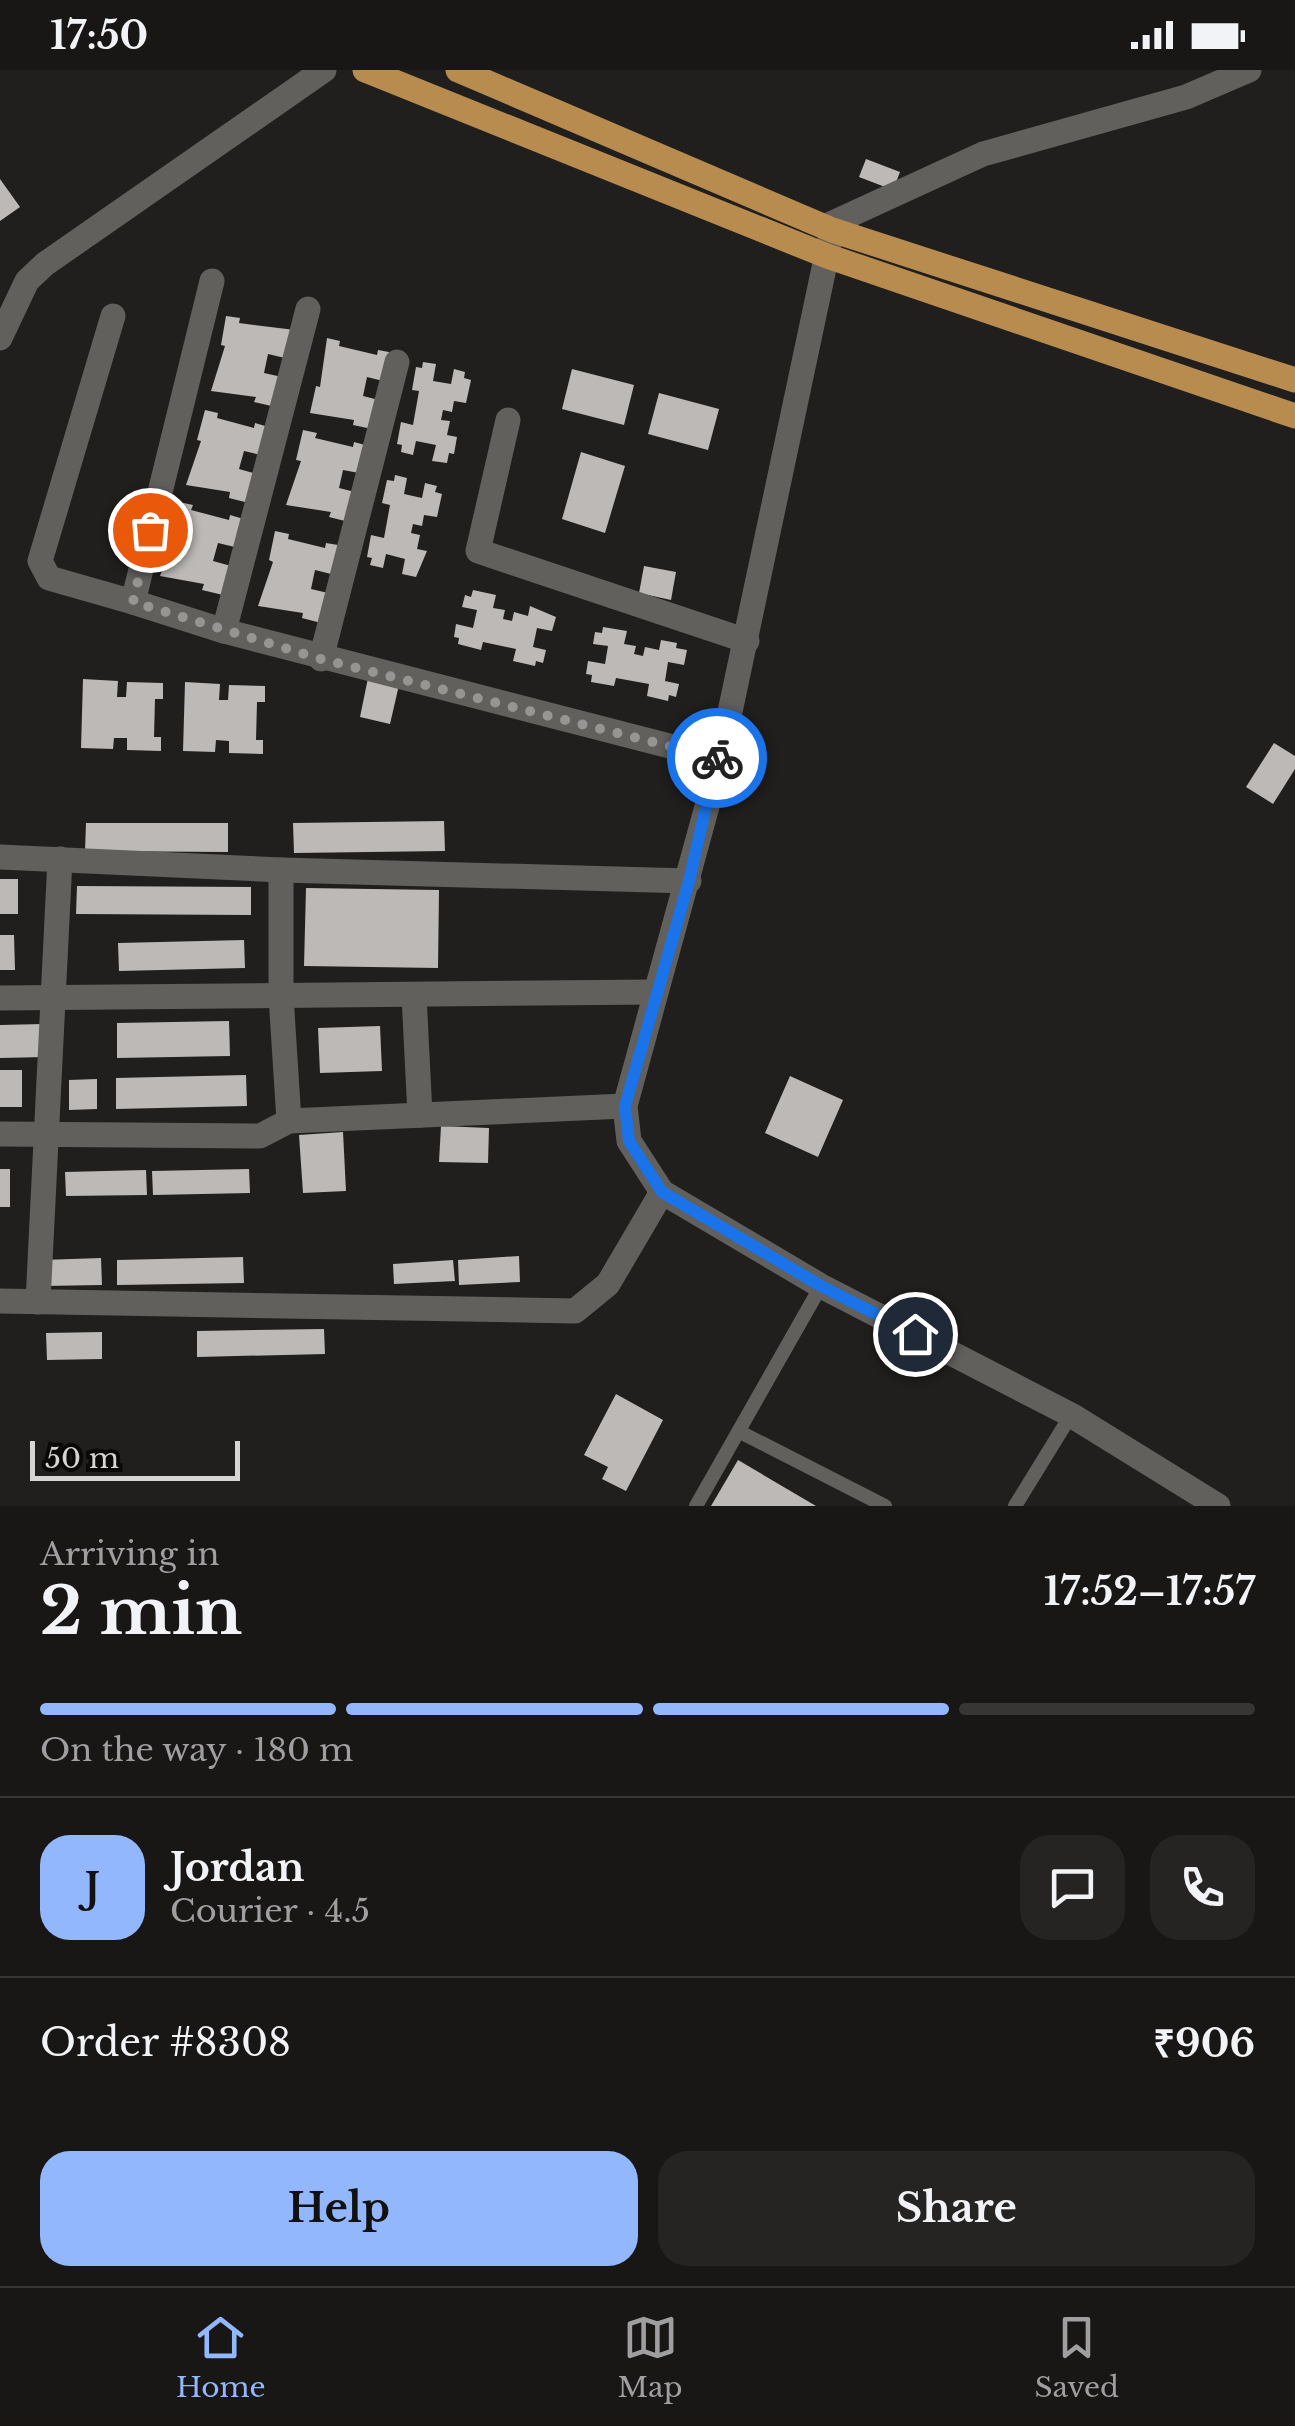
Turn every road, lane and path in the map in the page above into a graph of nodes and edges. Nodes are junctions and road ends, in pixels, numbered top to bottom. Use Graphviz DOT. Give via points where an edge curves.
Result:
graph roads {
  1 [pos="324,70"];
  2 [pos="366,70"];
  3 [pos="458,70"];
  4 [pos="1248,70"];
  5 [pos="828,238"];
  6 [pos="212,281"];
  7 [pos="308,310"];
  8 [pos="113,316"];
  9 [pos="0,338"];
  10 [pos="396,362"];
  11 [pos="1295,380"];
  12 [pos="1295,416"];
  13 [pos="508,420"];
  14 [pos="133,602"];
  15 [pos="224,631"];
  16 [pos="747,641"];
  17 [pos="321,659"];
  18 [pos="720,759"];
  19 [pos="0,857"];
  20 [pos="60,859"];
  21 [pos="280,870"];
  22 [pos="689,881"];
  23 [pos="655,992"];
  24 [pos="414,994"];
  25 [pos="281,996"];
  26 [pos="53,997"];
  27 [pos="0,998"];
  28 [pos="625,1106"];
  29 [pos="420,1115"];
  30 [pos="289,1121"];
  31 [pos="0,1134"];
  32 [pos="46,1134"];
  33 [pos="662,1192"];
  34 [pos="821,1286"];
  35 [pos="0,1301"];
  36 [pos="38,1302"];
  37 [pos="1071,1415"];
  38 [pos="740,1432"];
  39 [pos="696,1506"];
  40 [pos="885,1506"];
  41 [pos="1015,1506"];
  42 [pos="1218,1506"];
  1 -- 9 [label="street" via="45,264 27,281"];
  2 -- 5 [label="main road"];
  3 -- 5 [label="main road"];
  4 -- 5 [label="street" via="1186,97 984,154"];
  5 -- 11 [label="main road"];
  5 -- 12 [label="main road"];
  5 -- 16 [label="street"];
  6 -- 14 [label="street"];
  7 -- 15 [label="street"];
  8 -- 14 [label="street" via="40,560 49,578"];
  10 -- 17 [label="street"];
  13 -- 16 [label="street" via="478,551"];
  14 -- 15 [label="street"];
  15 -- 17 [label="street"];
  16 -- 18 [label="street"];
  17 -- 18 [label="street"];
  18 -- 22 [label="street"];
  19 -- 20 [label="street"];
  20 -- 21 [label="street"];
  20 -- 26 [label="street"];
  21 -- 22 [label="street"];
  21 -- 25 [label="street"];
  22 -- 23 [label="street"];
  23 -- 24 [label="street"];
  23 -- 28 [label="street"];
  24 -- 25 [label="street"];
  24 -- 29 [label="street"];
  25 -- 26 [label="street"];
  25 -- 30 [label="street"];
  26 -- 27 [label="street"];
  26 -- 32 [label="street"];
  28 -- 29 [label="street"];
  28 -- 33 [label="street" via="629,1141"];
  29 -- 30 [label="street"];
  30 -- 32 [label="street" via="260,1136"];
  31 -- 32 [label="street"];
  32 -- 36 [label="street"];
  33 -- 34 [label="street"];
  33 -- 36 [label="street" via="608,1284 575,1312"];
  34 -- 37 [label="street"];
  34 -- 38 [label="lane"];
  35 -- 36 [label="street"];
  37 -- 41 [label="lane"];
  37 -- 42 [label="street"];
  38 -- 39 [label="lane"];
  38 -- 40 [label="lane"];
}
